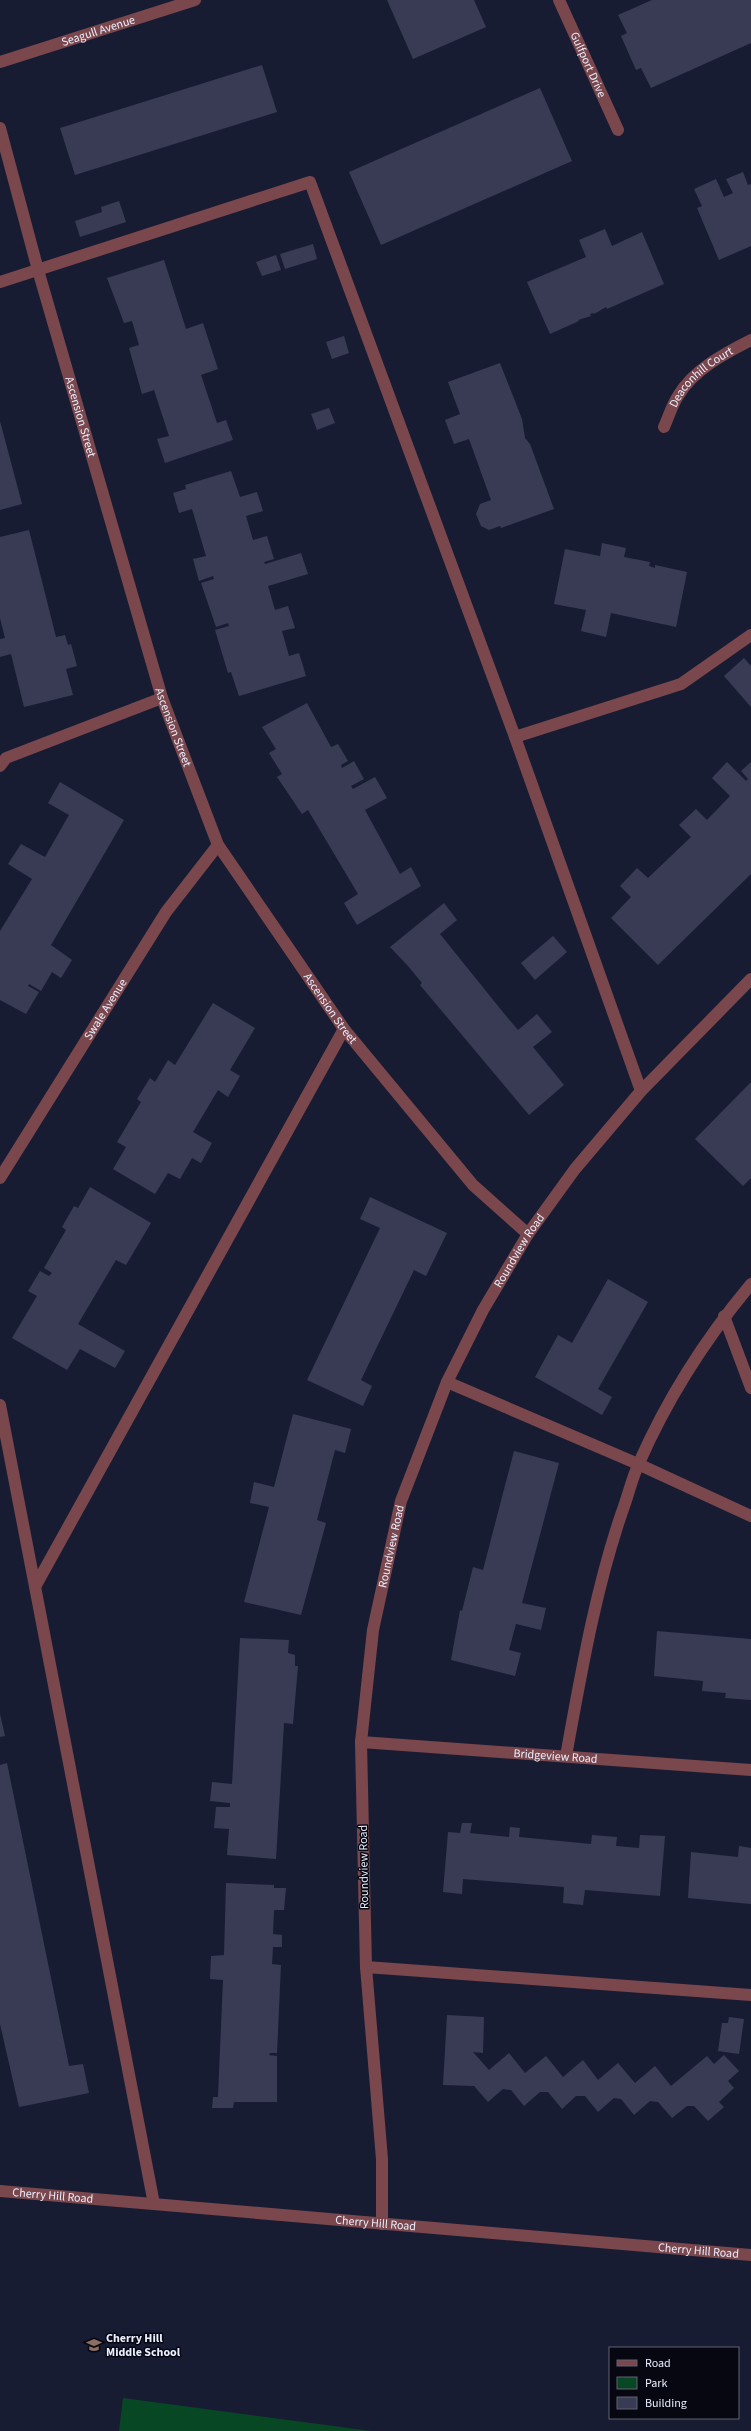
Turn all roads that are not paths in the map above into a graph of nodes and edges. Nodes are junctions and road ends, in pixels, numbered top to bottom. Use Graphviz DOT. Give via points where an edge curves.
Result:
graph roads {
  1 [pos="195,0"];
  2 [pos="559,0"];
  3 [pos="0,62"];
  4 [pos="0,128"];
  5 [pos="618,130"];
  6 [pos="38,270"];
  7 [pos="0,282"];
  8 [pos="751,340"];
  9 [pos="664,426"];
  10 [pos="751,635"];
  11 [pos="162,698"];
  12 [pos="515,737"];
  13 [pos="0,766"];
  14 [pos="218,845"];
  15 [pos="751,979"];
  16 [pos="344,1029"];
  17 [pos="641,1091"];
  18 [pos="0,1178"];
  19 [pos="528,1234"];
  20 [pos="751,1284"];
  21 [pos="724,1316"];
  22 [pos="447,1382"];
  23 [pos="751,1388"];
  24 [pos="0,1405"];
  25 [pos="638,1464"];
  26 [pos="751,1516"];
  27 [pos="36,1585"];
  28 [pos="361,1742"];
  29 [pos="566,1756"];
  30 [pos="751,1770"];
  31 [pos="366,1967"];
  32 [pos="751,1995"];
  33 [pos="0,2191"];
  34 [pos="154,2204"];
  35 [pos="382,2224"];
  36 [pos="751,2255"];
  1 -- 3 [label="street, Seagull Avenue"];
  2 -- 5 [label="street, Gulfport Drive"];
  4 -- 6 [label="street, Ascension Street"];
  6 -- 7 [label="street"];
  6 -- 11 [label="street, Ascension Street"];
  6 -- 12 [label="street" via="310,182"];
  8 -- 9 [label="street, Deaconhill Court" via="698,372 678,395"];
  10 -- 12 [label="street" via="681,684"];
  11 -- 13 [label="street" via="6,758"];
  11 -- 14 [label="street, Ascension Street"];
  12 -- 17 [label="street"];
  14 -- 16 [label="street, Ascension Street"];
  14 -- 18 [label="street, Swale Avenue" via="166,912"];
  15 -- 17 [label="street, Roundview Road"];
  16 -- 19 [label="street, Ascension Street" via="473,1185"];
  16 -- 27 [label="street"];
  17 -- 19 [label="street, Roundview Road" via="575,1169"];
  19 -- 22 [label="street, Roundview Road" via="483,1310"];
  20 -- 21 [label="street"];
  21 -- 23 [label="street"];
  21 -- 25 [label="street" via="682,1382"];
  22 -- 25 [label="street"];
  22 -- 28 [label="street, Roundview Road" via="401,1501 373,1630"];
  24 -- 27 [label="street"];
  25 -- 26 [label="street"];
  25 -- 29 [label="street" via="608,1552 585,1648"];
  27 -- 34 [label="street"];
  28 -- 29 [label="street, Bridgeview Road"];
  28 -- 31 [label="street, Roundview Road"];
  29 -- 30 [label="street, Bridgeview Road"];
  31 -- 32 [label="street"];
  31 -- 35 [label="street, Roundview Road" via="382,2159"];
  33 -- 34 [label="street, Cherry Hill Road"];
  34 -- 35 [label="street, Cherry Hill Road"];
  35 -- 36 [label="street, Cherry Hill Road"];
}
